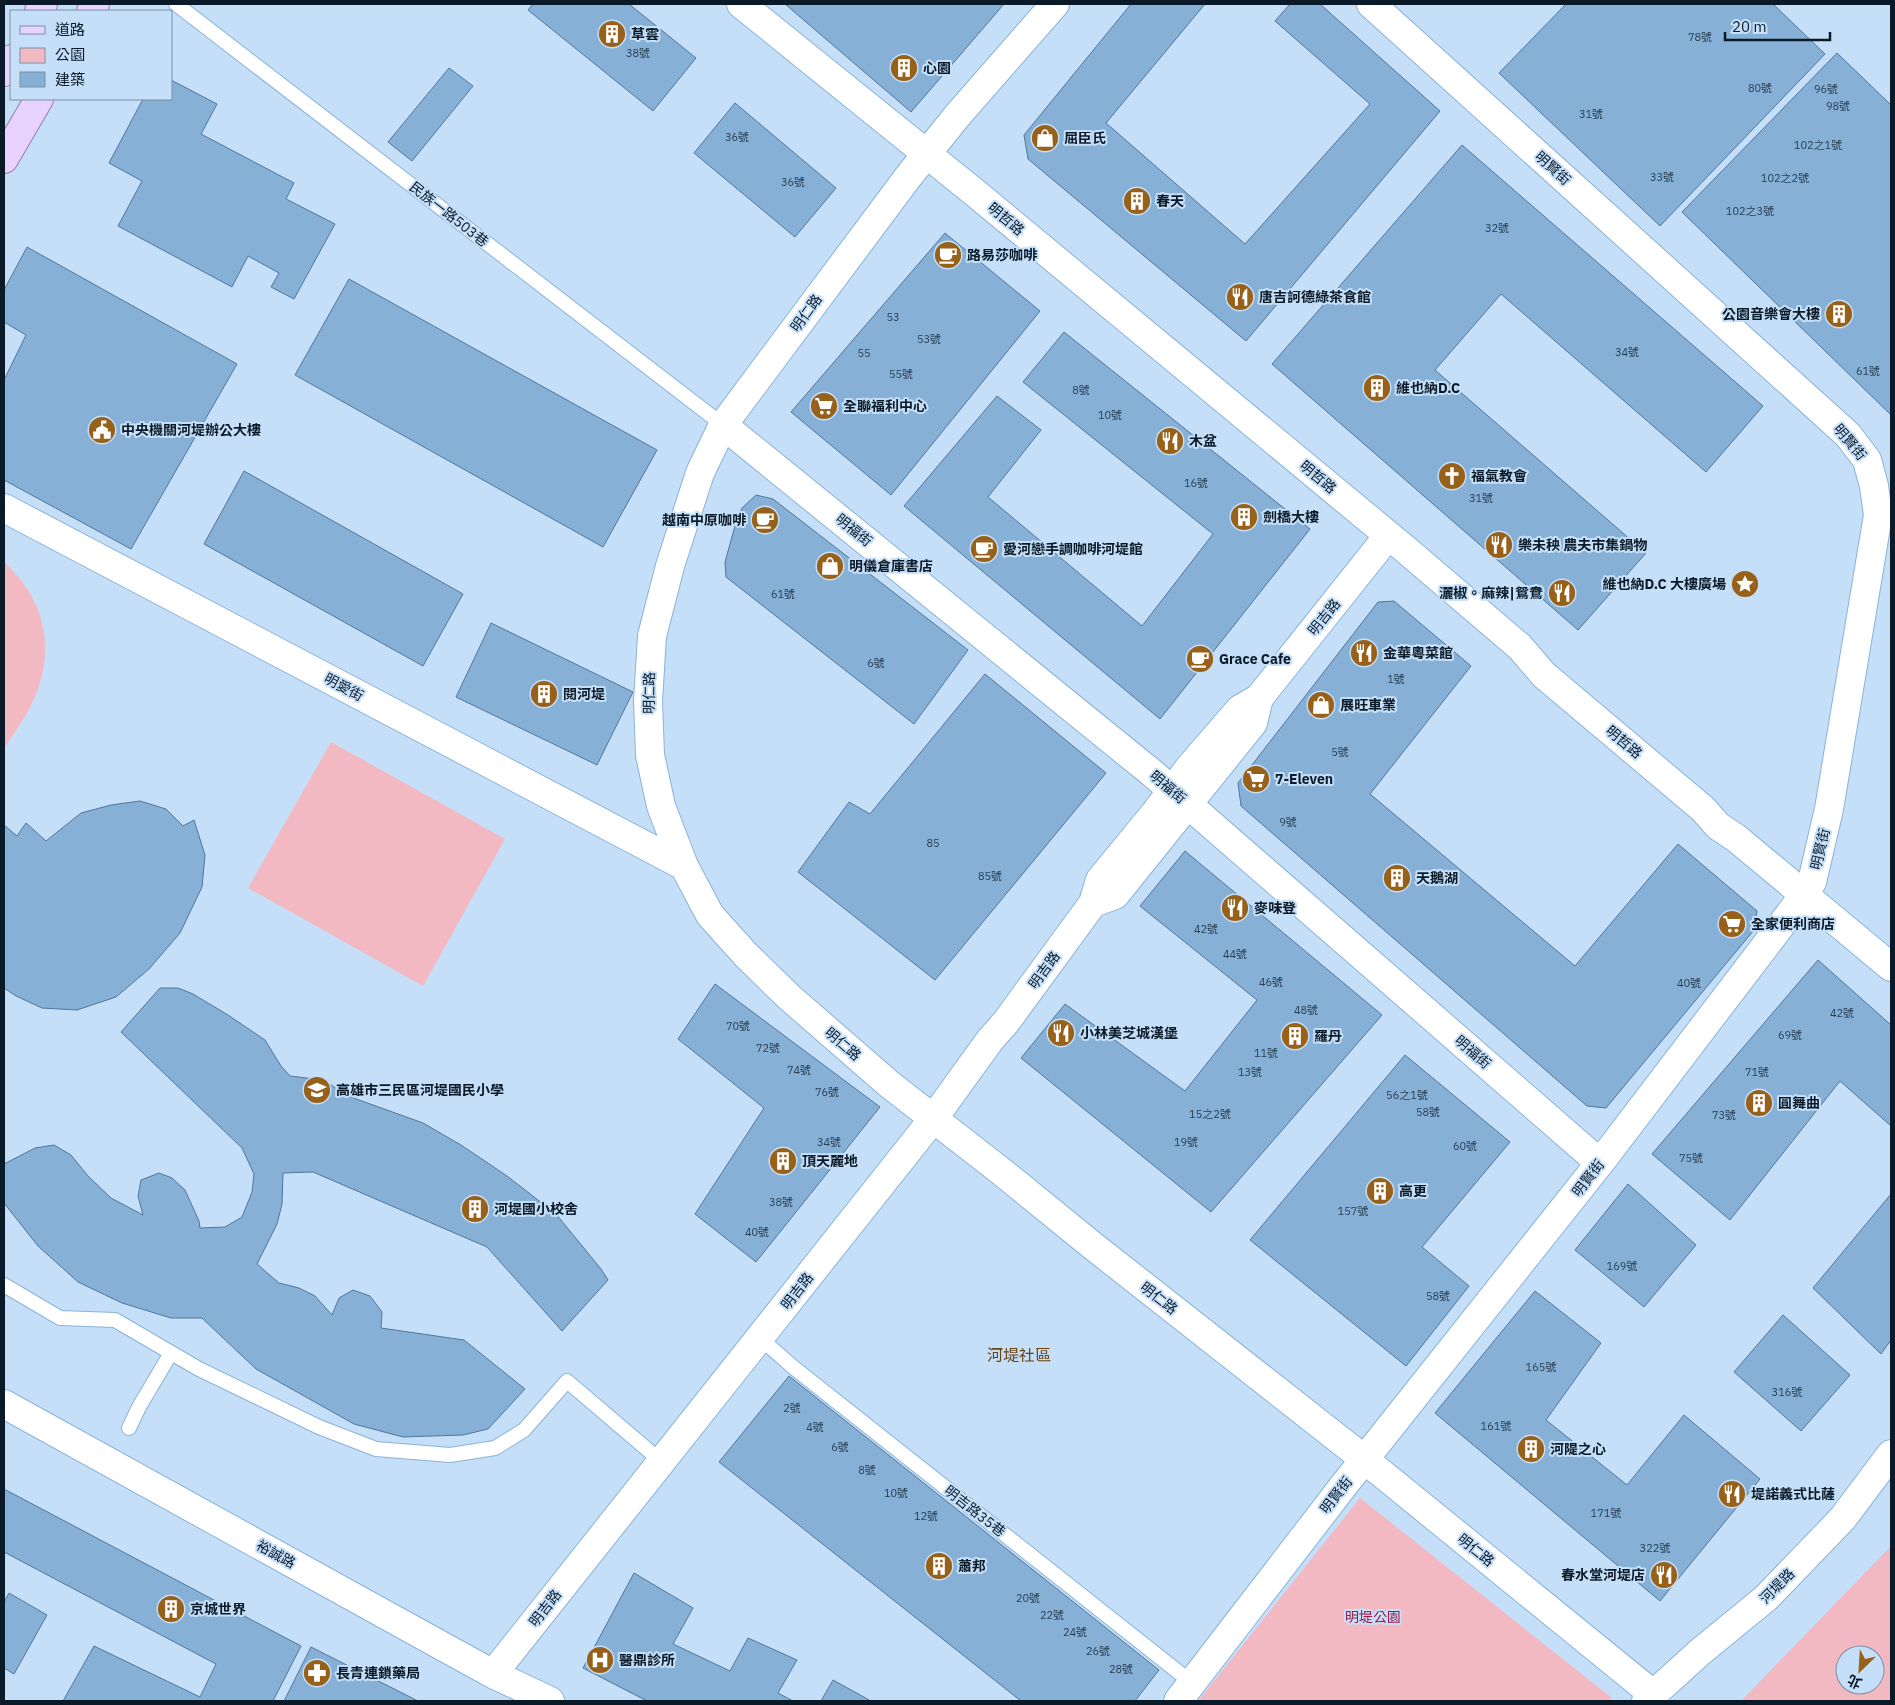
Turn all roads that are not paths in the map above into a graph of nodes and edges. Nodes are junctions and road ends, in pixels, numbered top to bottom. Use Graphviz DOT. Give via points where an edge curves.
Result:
graph roads {
  1 [pos="176,4"];
  2 [pos="741,4"];
  3 [pos="1054,4"];
  4 [pos="1371,4"];
  5 [pos="10,61"];
  6 [pos="4,72"];
  7 [pos="38,100"];
  8 [pos="926,153"];
  9 [pos="4,159"];
  10 [pos="723,425"];
  11 [pos="4,508"];
  12 [pos="1388,536"];
  13 [pos="1180,798"];
  14 [pos="684,866"];
  15 [pos="1808,889"];
  16 [pos="1891,946"];
  17 [pos="1891,967"];
  18 [pos="933,1119"];
  19 [pos="1600,1163"];
  20 [pos="4,1285"];
  21 [pos="760,1338"];
  22 [pos="171,1353"];
  23 [pos="4,1404"];
  24 [pos="129,1428"];
  25 [pos="1891,1454"];
  26 [pos="1364,1459"];
  27 [pos="662,1462"];
  28 [pos="493,1674"];
  29 [pos="1184,1692"];
  30 [pos="1650,1698"];
  31 [pos="550,1701"];
  1 -- 10 [label="lane, 民族一路503巷"];
  2 -- 8 [label="street"];
  3 -- 8 [label="street, 明仁路"];
  4 -- 15 [label="street, 明賢街" via="1848,435 1867,460 1878,514 1829,809"];
  5 -- 6 [label="main road"];
  7 -- 9 [label="main road"];
  8 -- 10 [label="street, 明仁路"];
  8 -- 12 [label="street, 明哲路"];
  10 -- 13 [label="street, 明福街"];
  10 -- 14 [label="street, 明仁路" via="700,473 670,566 652,636 648,701 650,754 661,806"];
  11 -- 14 [label="street, 明愛街"];
  12 -- 13 [label="street, 明吉路" via="1259,698 1253,723"];
  12 -- 15 [label="street, 明哲路" via="1520,647 1544,675 1703,808 1746,830"];
  13 -- 18 [label="street, 明吉路" via="1115,895 1093,903"];
  13 -- 19 [label="street, 明福街"];
  14 -- 18 [label="street, 明仁路" via="710,915 746,955 816,1021"];
  15 -- 16 [label="street, 明哲路" via="1849,910"];
  15 -- 17 [label="street, 明哲路"];
  15 -- 19 [label="street, 明賢街"];
  18 -- 21 [label="street, 明吉路"];
  18 -- 26 [label="street, 明仁路"];
  19 -- 26 [label="street, 明賢街"];
  20 -- 22 [label="lane" via="60,1318 114,1320"];
  21 -- 27 [label="street, 明吉路"];
  21 -- 29 [label="lane, 明吉路35巷"];
  22 -- 24 [label="lane"];
  22 -- 27 [label="lane" via="319,1426 376,1449 450,1455 495,1448 524,1430 567,1381"];
  23 -- 28 [label="street, 裕誠路"];
  25 -- 30 [label="street, 河堤路" via="1843,1518 1766,1598"];
  26 -- 29 [label="street, 明賢街"];
  26 -- 30 [label="street, 明仁路"];
  27 -- 28 [label="street, 明吉路"];
  28 -- 31 [label="street, 裕誠路"];
}
